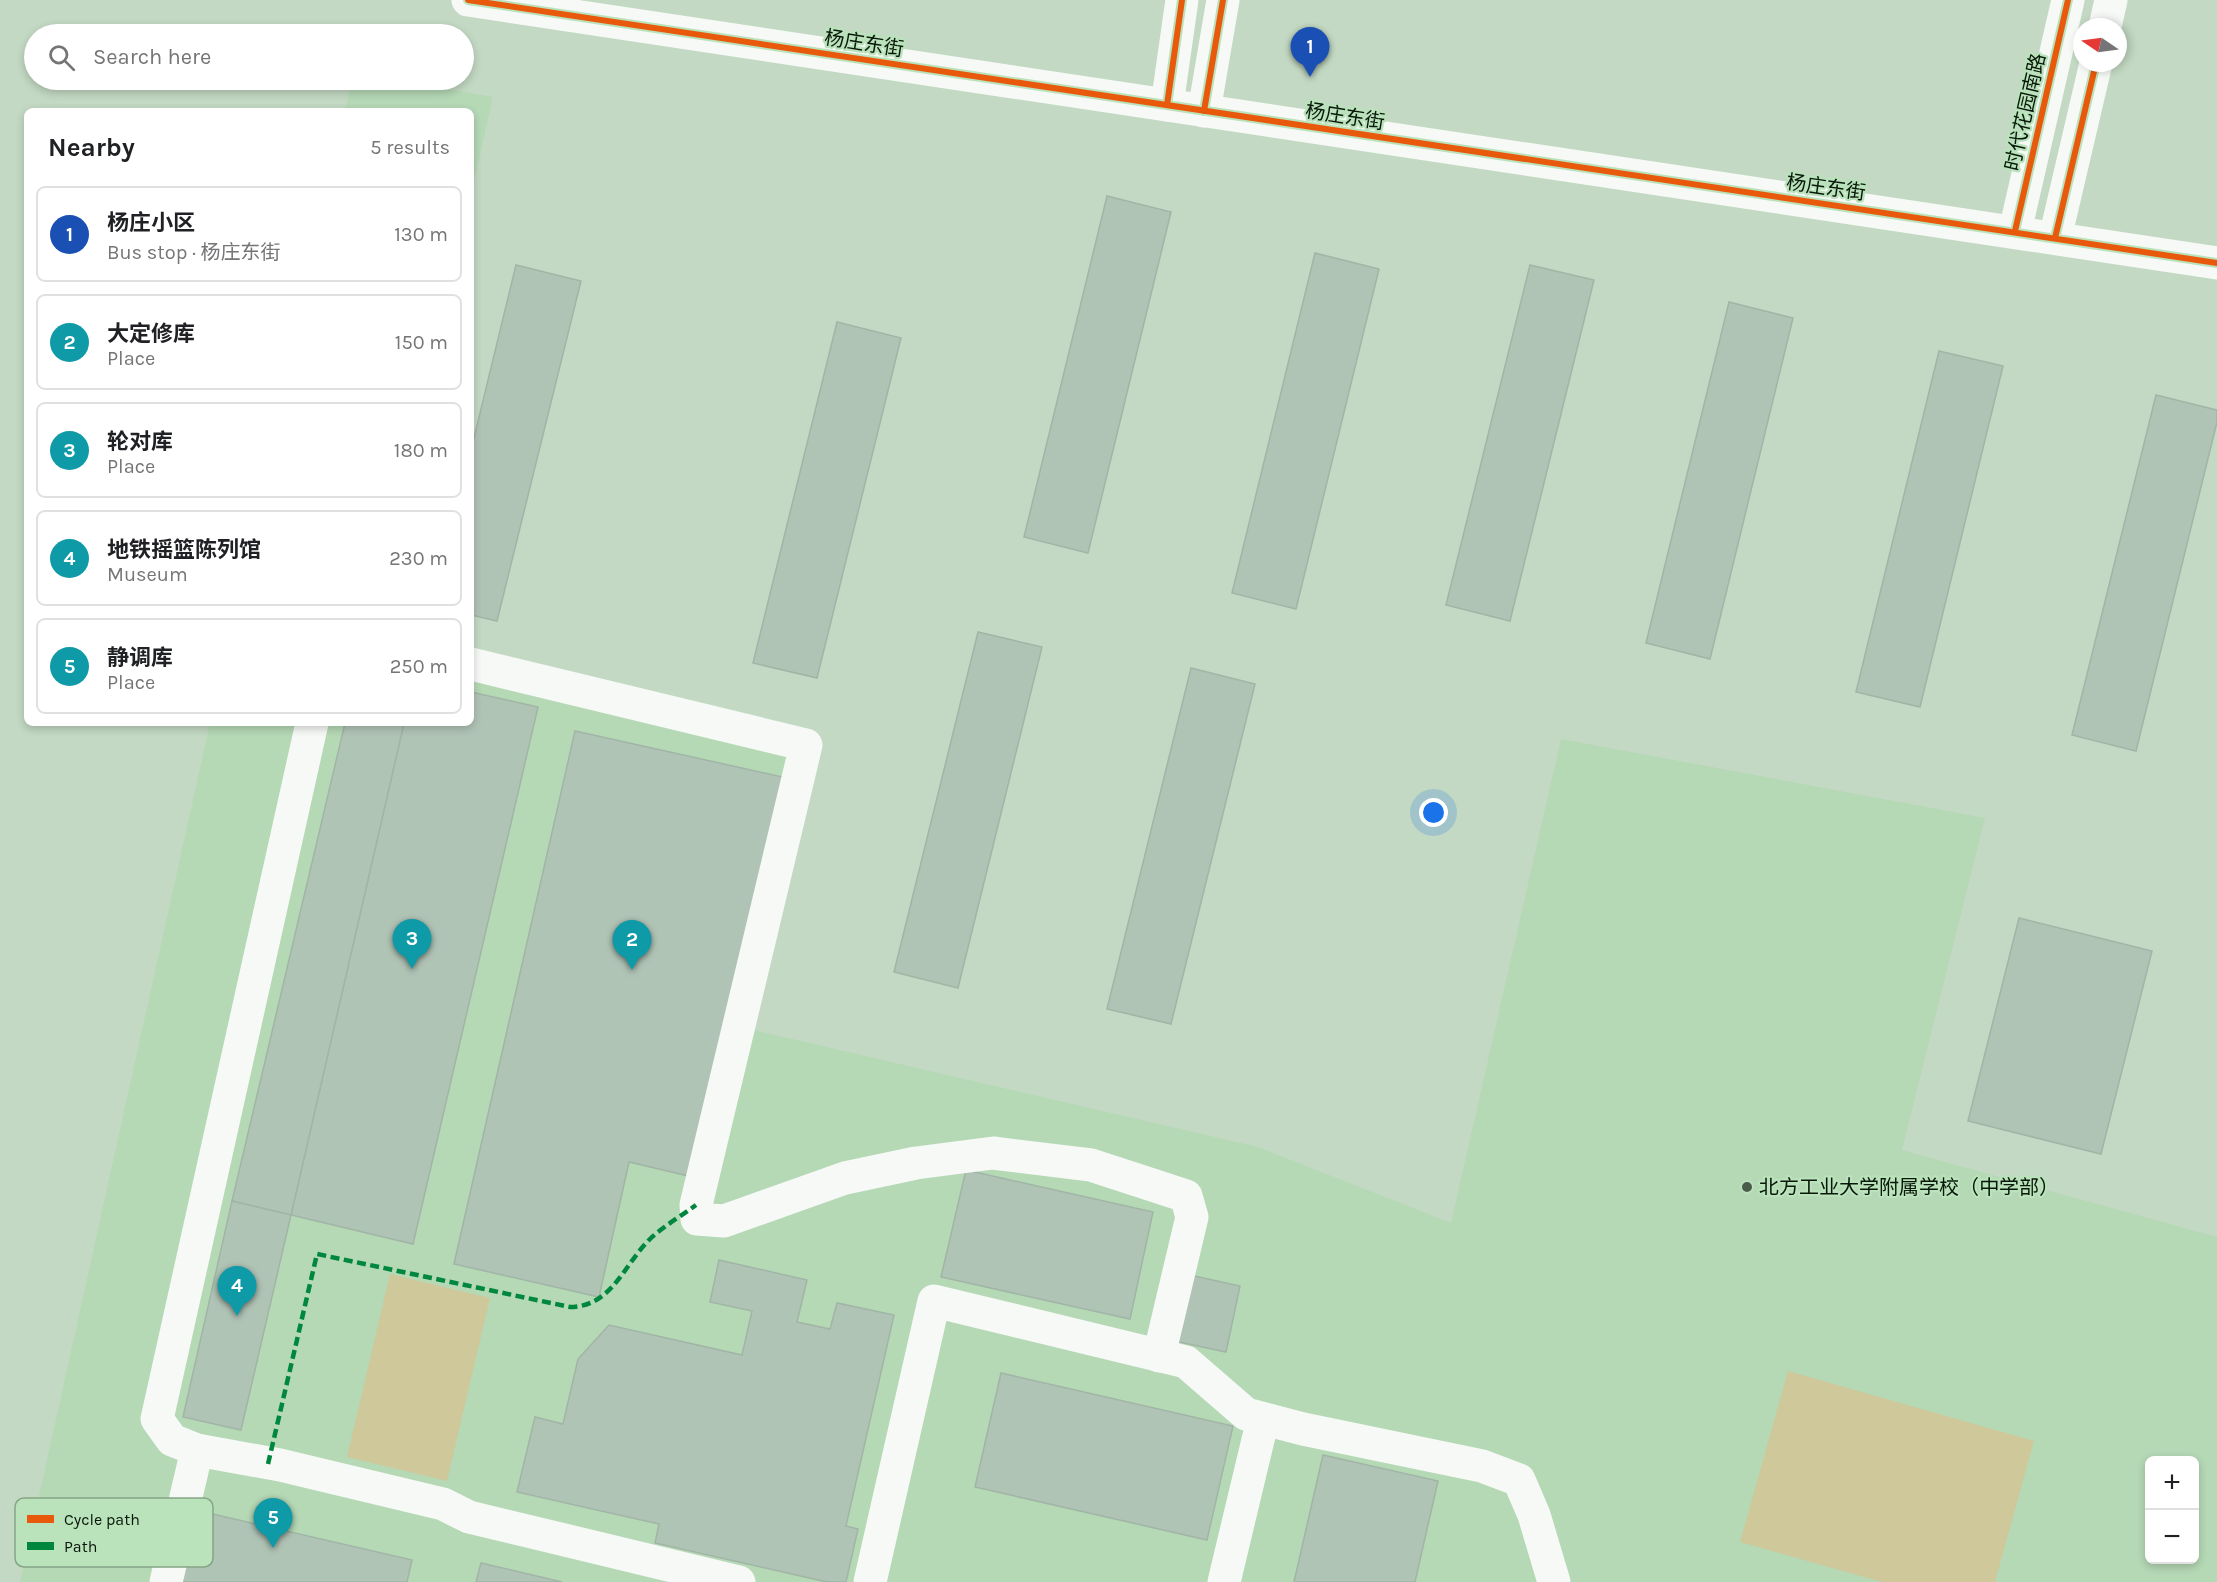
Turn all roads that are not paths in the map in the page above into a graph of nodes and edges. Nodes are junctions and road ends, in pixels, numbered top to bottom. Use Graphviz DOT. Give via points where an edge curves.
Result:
graph roads {
  1 [pos="468,0"];
  2 [pos="1182,0"];
  3 [pos="1223,0"];
  4 [pos="2068,0"];
  5 [pos="2111,0"];
  6 [pos="531,5"];
  7 [pos="2107,18"];
  8 [pos="2095,72"];
  9 [pos="1167,105"];
  10 [pos="1204,111"];
  11 [pos="2015,231"];
  12 [pos="2055,238"];
  13 [pos="2217,262"];
  14 [pos="474,665"];
  15 [pos="311,726"];
  16 [pos="1159,1356"];
  17 [pos="1263,1419"];
  18 [pos="197,1450"];
  19 [pos="186,1498"];
  20 [pos="170,1567"];
  21 [pos="166,1582"];
  22 [pos="739,1582"];
  23 [pos="870,1582"];
  24 [pos="1224,1582"];
  25 [pos="1554,1582"];
  1 -- 6 [label="street, 杨庄东街"];
  2 -- 9 [label="street"];
  3 -- 10 [label="street"];
  4 -- 11 [label="street, 时代花园南路"];
  5 -- 7 [label="street"];
  6 -- 9 [label="street, 杨庄东街"];
  8 -- 12 [label="street"];
  9 -- 10 [label="street, 杨庄东街"];
  10 -- 11 [label="street, 杨庄东街"];
  11 -- 12 [label="street, 杨庄东街"];
  12 -- 13 [label="street, 杨庄东街"];
  14 -- 16 [label="street" via="806,745 696,1205 698,1219 724,1221 845,1178 993,1152 1091,1165 1186,1196 1192,1216"];
  15 -- 18 [label="street" via="158,1419 172,1440"];
  16 -- 17 [label="street" via="1186,1362 1246,1414"];
  16 -- 23 [label="street" via="934,1301"];
  17 -- 24 [label="street"];
  17 -- 25 [label="street" via="1482,1466 1519,1480"];
  18 -- 19 [label="street"];
  18 -- 22 [label="street" via="280,1465 443,1504 469,1517"];
  20 -- 21 [label="street"];
}
